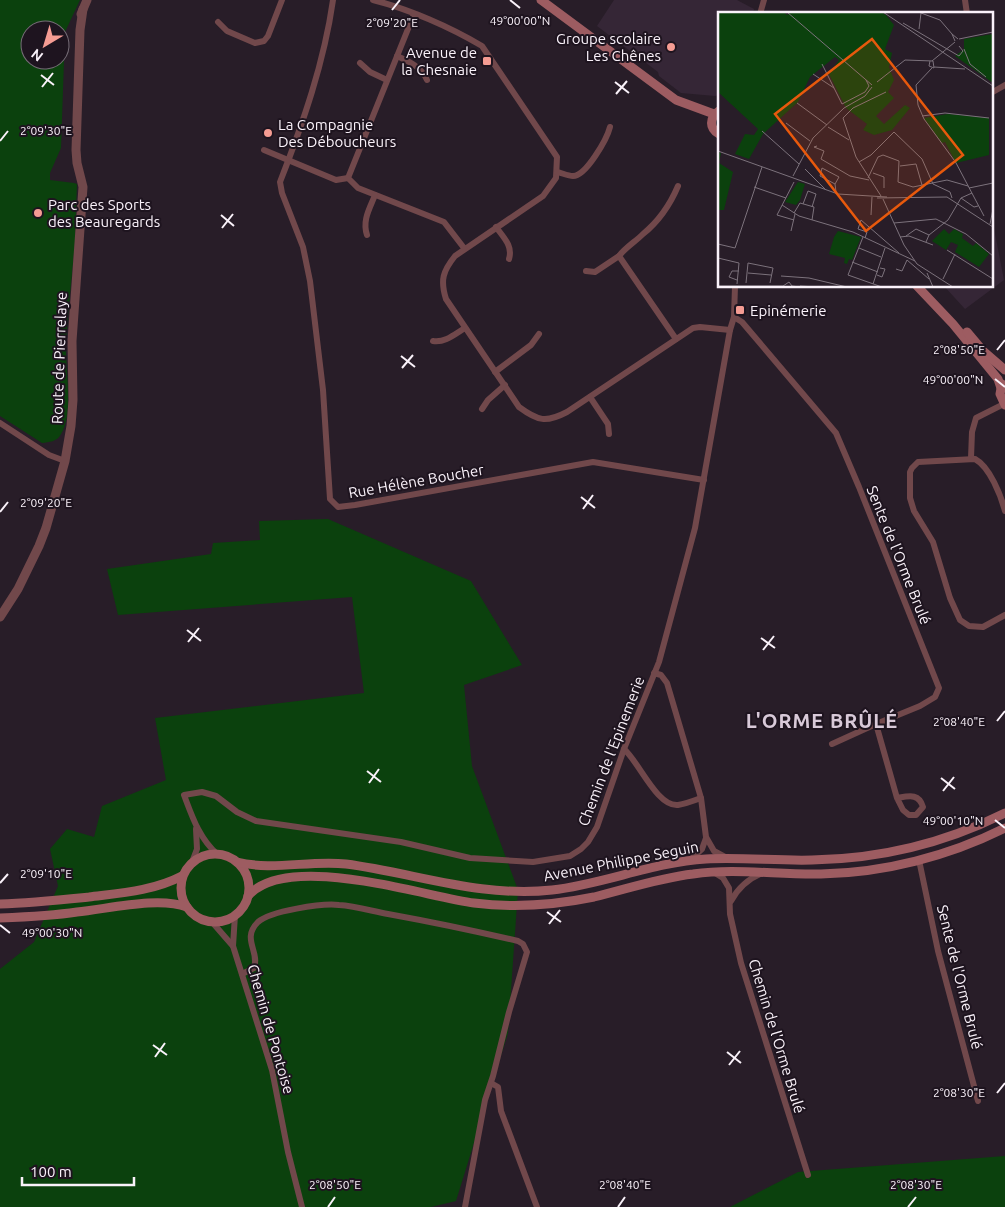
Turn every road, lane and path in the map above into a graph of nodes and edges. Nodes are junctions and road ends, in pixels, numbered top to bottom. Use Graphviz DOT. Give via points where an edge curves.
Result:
graph roads {
  1 [pos="88,0"];
  2 [pos="282,0"];
  3 [pos="333,0"];
  4 [pos="374,0"];
  5 [pos="541,0"];
  6 [pos="414,14"];
  7 [pos="218,22"];
  8 [pos="397,56"];
  9 [pos="360,63"];
  10 [pos="387,80"];
  11 [pos="427,80"];
  12 [pos="1005,85"];
  13 [pos="992,92"];
  14 [pos="700,110"];
  15 [pos="717,113"];
  16 [pos="711,123"];
  17 [pos="610,127"];
  18 [pos="718,133"];
  19 [pos="264,150"];
  20 [pos="288,160"];
  21 [pos="557,172"];
  22 [pos="348,178"];
  23 [pos="678,186"];
  24 [pos="375,195"];
  25 [pos="496,227"];
  26 [pos="367,234"];
  27 [pos="464,248"];
  28 [pos="619,256"];
  29 [pos="509,259"];
  30 [pos="586,271"];
  31 [pos="735,288"];
  32 [pos="919,288"];
  33 [pos="927,288"];
  34 [pos="734,317"];
  35 [pos="465,328"];
  36 [pos="730,330"];
  37 [pos="539,334"];
  38 [pos="676,339"];
  39 [pos="433,341"];
  40 [pos="1005,370"];
  41 [pos="495,372"];
  42 [pos="1003,384"];
  43 [pos="505,385"];
  44 [pos="590,397"];
  45 [pos="1004,404"];
  46 [pos="482,409"];
  47 [pos="0,423"];
  48 [pos="609,434"];
  49 [pos="971,458"];
  50 [pos="65,461"];
  51 [pos="704,480"];
  52 [pos="1005,512"];
  53 [pos="1005,615"];
  54 [pos="0,617"];
  55 [pos="654,672"];
  56 [pos="876,724"];
  57 [pos="832,744"];
  58 [pos="624,749"];
  59 [pos="701,798"];
  60 [pos="897,798"];
  61 [pos="1005,813"];
  62 [pos="196,826"];
  63 [pos="1005,828"];
  64 [pos="706,837"];
  65 [pos="217,854"];
  66 [pos="728,858"];
  67 [pos="690,860"];
  68 [pos="919,860"];
  69 [pos="192,862"];
  70 [pos="237,862"];
  71 [pos="714,872"];
  72 [pos="762,873"];
  73 [pos="182,876"];
  74 [pos="248,896"];
  75 [pos="730,902"];
  76 [pos="0,904"];
  77 [pos="187,907"];
  78 [pos="234,915"];
  79 [pos="0,918"];
  80 [pos="212,922"];
  81 [pos="233,946"];
  82 [pos="242,974"];
  83 [pos="491,1083"];
  84 [pos="978,1101"];
  85 [pos="808,1175"];
  86 [pos="302,1207"];
  87 [pos="464,1207"];
  88 [pos="537,1207"];
  1 -- 50 [label="street, Route de Pierrelaye" via="74,34 70,151 83,187 72,341 73,400"];
  2 -- 7 [label="street" via="268,36 260,43 227,31"];
  3 -- 20 [label="street" via="313,93"];
  4 -- 6 [label="street"];
  5 -- 14 [label="main road" via="676,100"];
  6 -- 8 [label="street"];
  6 -- 21 [label="street" via="465,35 482,46 557,157"];
  8 -- 10 [label="street"];
  8 -- 11 [label="street" via="414,64"];
  9 -- 10 [label="street"];
  10 -- 22 [label="street"];
  12 -- 13 [label="street"];
  14 -- 15 [label="main road"];
  14 -- 16 [label="main road"];
  15 -- 16 [label="main road"];
  16 -- 18 [label="main road"];
  17 -- 21 [label="street" via="602,148 579,174 572,176"];
  19 -- 20 [label="street"];
  20 -- 22 [label="street" via="336,180"];
  20 -- 51 [label="street, Rue Hélène Boucher" via="280,182 303,247 310,281 332,503 338,507 355,505 593,462"];
  21 -- 25 [label="street" via="552,186 543,196"];
  22 -- 24 [label="street" via="358,188"];
  23 -- 28 [label="street" via="671,202 652,227"];
  24 -- 26 [label="street" via="367,214"];
  24 -- 27 [label="street" via="444,222"];
  25 -- 27 [label="street"];
  25 -- 29 [label="street" via="509,245"];
  27 -- 35 [label="street" via="446,266 442,280 446,299"];
  28 -- 30 [label="street" via="595,272"];
  28 -- 38 [label="street"];
  31 -- 34 [label="street, Chemin de l'Epinemerie"];
  32 -- 42 [label="main road"];
  33 -- 40 [label="main road" via="983,351"];
  34 -- 36 [label="street, Chemin de l'Epinemerie"];
  34 -- 56 [label="street, Sente de l'Orme Brulé" via="742,322 836,433 939,688 928,702"];
  35 -- 39 [label="street" via="440,342"];
  35 -- 41 [label="street"];
  36 -- 38 [label="street" via="700,326"];
  36 -- 51 [label="street, Chemin de l'Epinemerie"];
  37 -- 41 [label="street" via="531,345"];
  38 -- 44 [label="street"];
  41 -- 43 [label="street"];
  42 -- 45 [label="main road" via="1001,399"];
  43 -- 44 [label="street" via="519,407 540,419 557,417"];
  43 -- 46 [label="street"];
  44 -- 48 [label="street" via="608,424"];
  45 -- 49 [label="street" via="976,418"];
  47 -- 50 [label="street"];
  49 -- 52 [label="street" via="986,470 996,486"];
  49 -- 53 [label="street" via="918,462 910,472 910,498 914,512 933,542 960,620 969,626 983,627"];
  50 -- 54 [label="street, Route de Pierrelaye" via="39,546"];
  51 -- 55 [label="street, Chemin de l'Epinemerie" via="695,528"];
  55 -- 58 [label="street, Chemin de l'Epinemerie"];
  55 -- 59 [label="street" via="662,674 667,682"];
  56 -- 57 [label="street"];
  56 -- 60 [label="street"];
  58 -- 59 [label="street" via="660,799 676,805"];
  58 -- 62 [label="street, Chemin de l'Epinemerie" via="597,827 588,842 570,856 533,862 470,858 401,842 256,821 216,796 202,792 184,795"];
  59 -- 64 [label="street"];
  61 -- 66 [label="main road, Avenue Philippe Seguin" via="944,838 870,856 810,860"];
  62 -- 65 [label="street" via="206,844"];
  62 -- 69 [label="street" via="196,849"];
  63 -- 68 [label="main road, Avenue Philippe Seguin"];
  64 -- 66 [label="street" via="714,851"];
  64 -- 67 [label="street" via="702,849"];
  65 -- 69 [label="main road"];
  65 -- 70 [label="main road"];
  66 -- 67 [label="main road, Avenue Philippe Seguin"];
  67 -- 70 [label="main road, Avenue Philippe Seguin" via="572,887 511,892 460,887 345,864 260,866"];
  68 -- 72 [label="main road, Avenue Philippe Seguin" via="855,872"];
  68 -- 84 [label="street, Sente de l'Orme Brulé" via="938,951"];
  69 -- 73 [label="main road"];
  70 -- 74 [label="main road" via="247,878"];
  71 -- 72 [label="main road, Avenue Philippe Seguin"];
  71 -- 74 [label="main road, Avenue Philippe Seguin" via="535,905 475,903 332,877 286,878 257,887"];
  71 -- 75 [label="street, Chemin de l'Orme Brulé" via="728,884"];
  72 -- 75 [label="street" via="741,887"];
  73 -- 76 [label="main road" via="170,883 137,891"];
  73 -- 77 [label="main road" via="181,895"];
  74 -- 78 [label="main road"];
  75 -- 85 [label="street, Chemin de l'Orme Brulé" via="741,963"];
  77 -- 79 [label="main road" via="152,903"];
  77 -- 80 [label="main road" via="198,917"];
  78 -- 80 [label="main road"];
  78 -- 81 [label="street, Chemin de Pontoise"];
  80 -- 81 [label="street, Chemin de Pontoise"];
  81 -- 82 [label="street, Chemin de Pontoise"];
  82 -- 83 [label="street" via="254,968 257,961 251,933 258,922 274,914 316,905 338,905 518,941 527,952"];
  82 -- 86 [label="street, Chemin de Pontoise" via="272,1070"];
  83 -- 87 [label="street"];
  83 -- 88 [label="street" via="498,1087 501,1111"];
}
